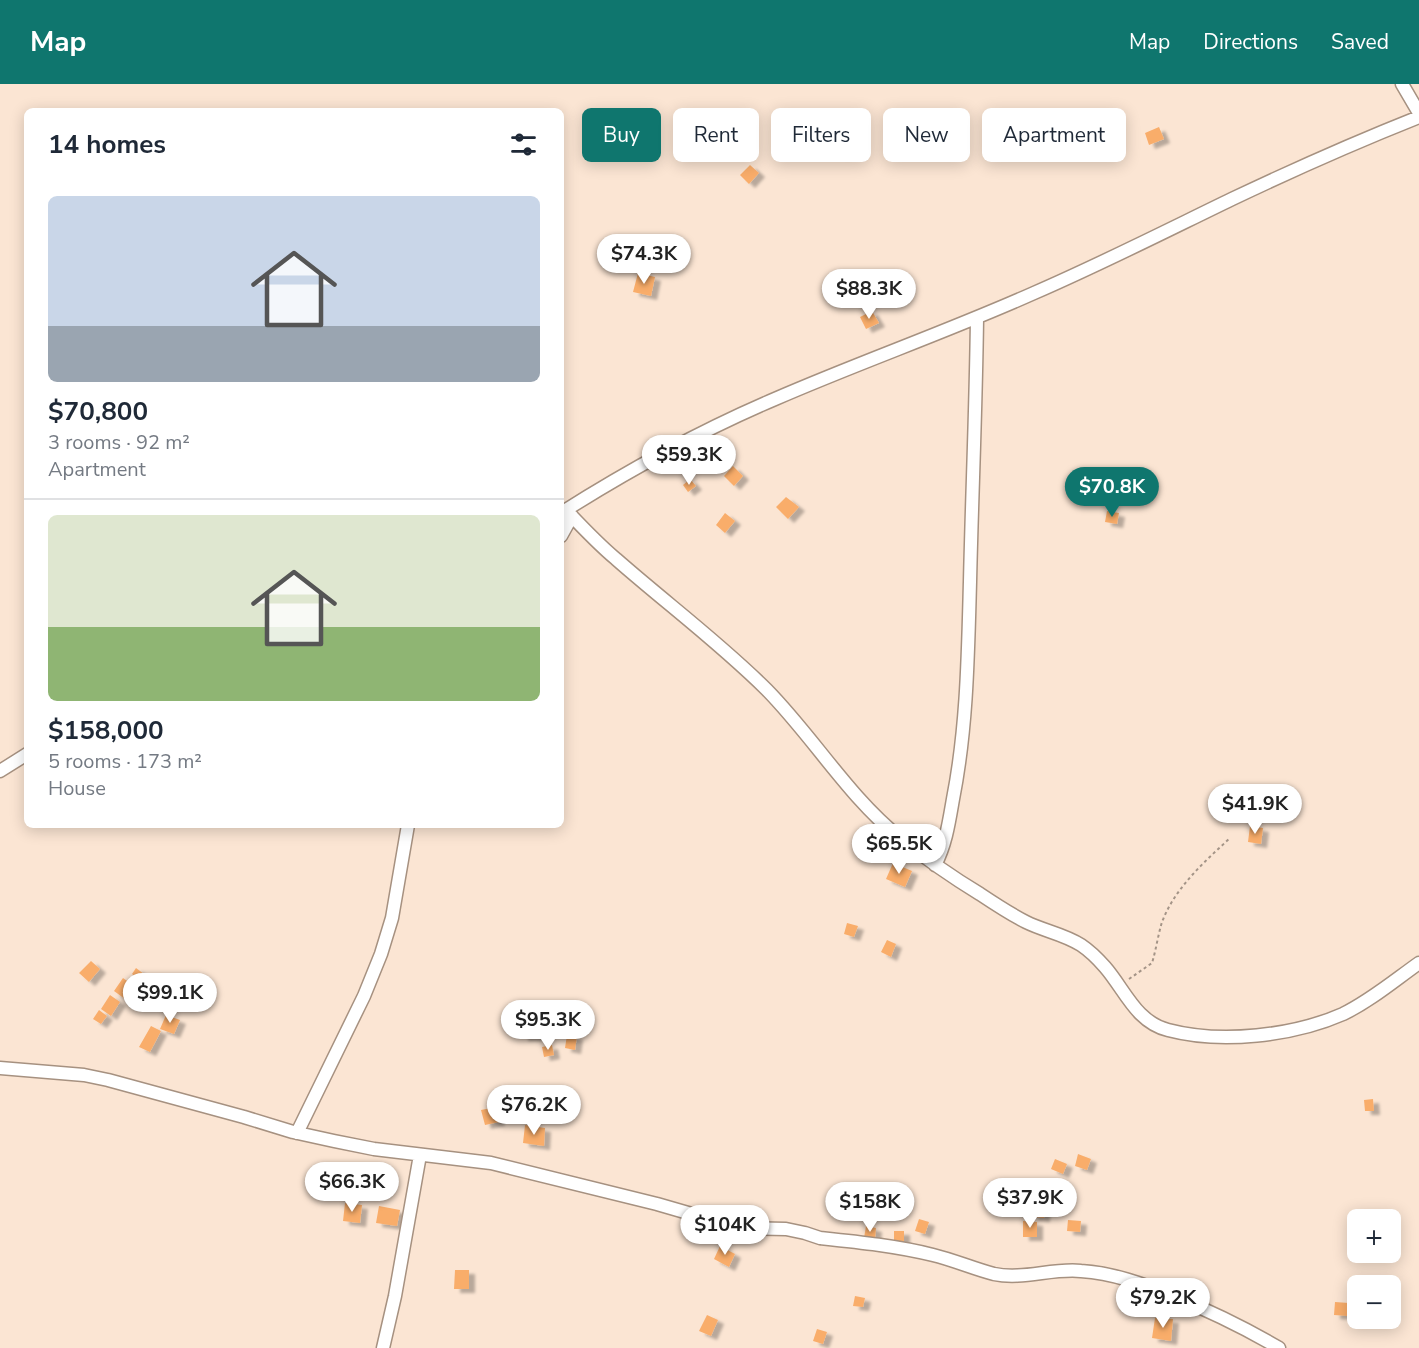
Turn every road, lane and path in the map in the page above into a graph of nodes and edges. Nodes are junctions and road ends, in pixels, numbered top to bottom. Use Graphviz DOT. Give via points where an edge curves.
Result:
graph roads {
  1 [pos="1402,84"];
  2 [pos="1419,115"];
  3 [pos="977,318"];
  4 [pos="566,513"];
  5 [pos="24,756"];
  6 [pos="0,771"];
  7 [pos="407,828"];
  8 [pos="1229,838"];
  9 [pos="934,865"];
  10 [pos="1419,963"];
  11 [pos="1119,986"];
  12 [pos="0,1068"];
  13 [pos="297,1132"];
  14 [pos="420,1155"];
  15 [pos="383,1348"];
  16 [pos="1279,1348"];
  1 -- 2 [label="street"];
  2 -- 3 [label="street"];
  3 -- 4 [label="street" via="737,416 615,479"];
  3 -- 9 [label="street" via="963,721 947,831"];
  4 -- 9 [label="street" via="748,672 877,819"];
  5 -- 6 [label="street"];
  7 -- 13 [label="street" via="392,918 381,954"];
  8 -- 11 [label="path" via="1179,891 1162,922 1152,963"];
  9 -- 11 [label="street" via="1014,915 1079,944 1094,955"];
  10 -- 11 [label="street" via="1344,1013 1311,1026 1266,1035 1200,1035 1153,1025 1140,1015"];
  12 -- 13 [label="street" via="108,1080"];
  13 -- 14 [label="street"];
  14 -- 15 [label="street"];
  14 -- 16 [label="street" via="490,1163 740,1228 786,1229 932,1255 994,1274 1017,1276 1065,1270 1111,1275 1195,1305"];
}
